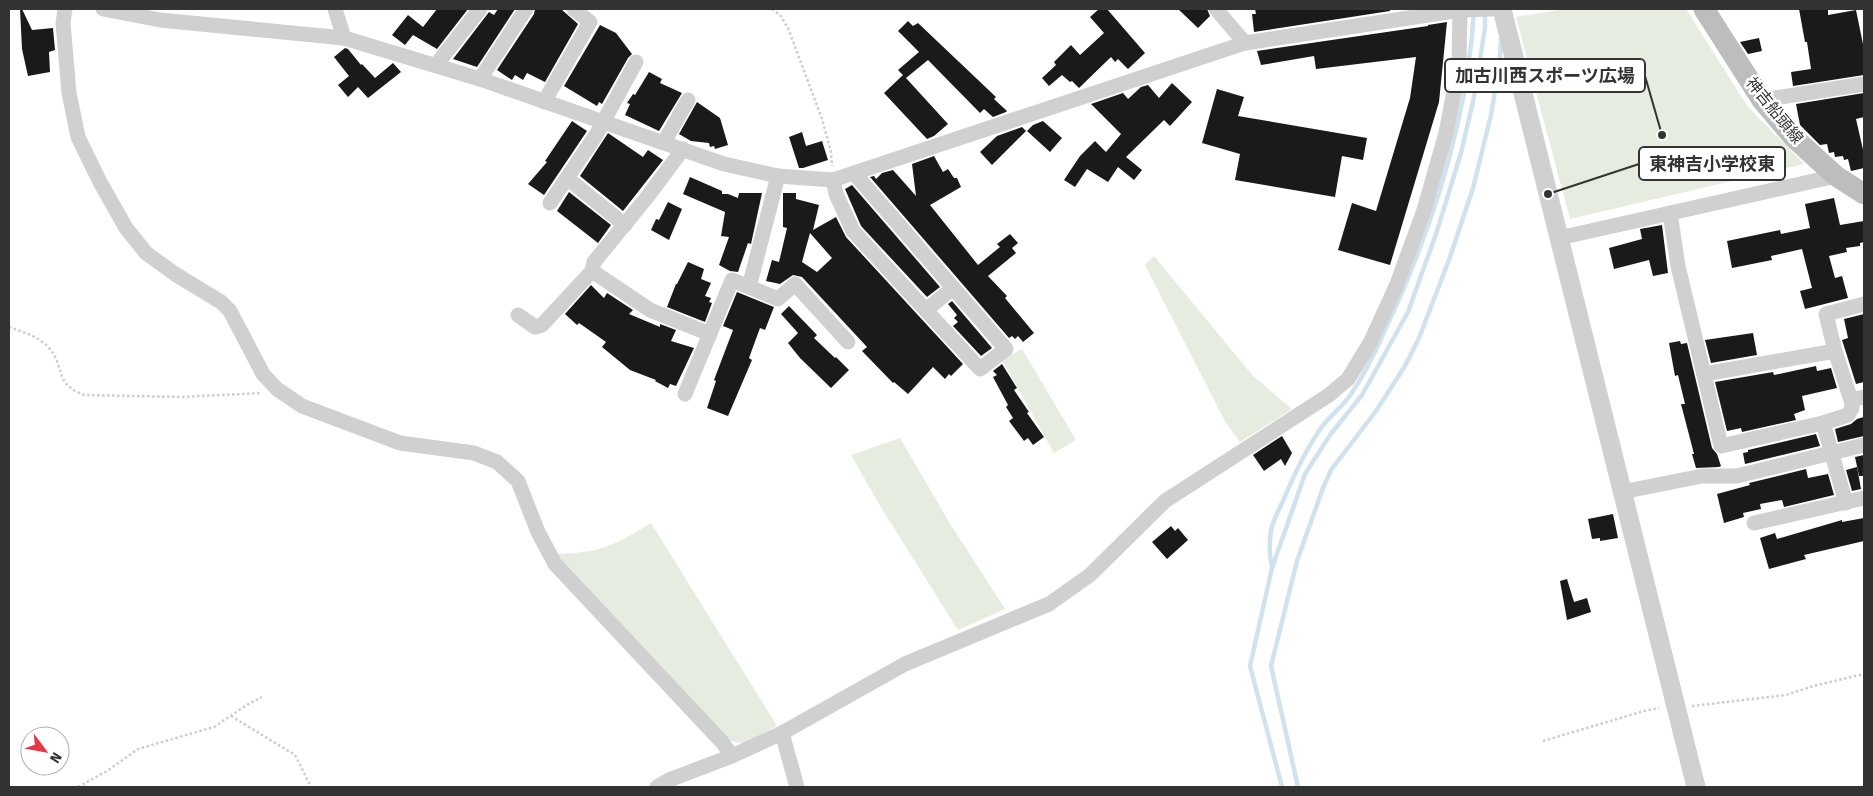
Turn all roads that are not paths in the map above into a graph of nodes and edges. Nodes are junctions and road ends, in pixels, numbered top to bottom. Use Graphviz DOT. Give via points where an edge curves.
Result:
graph roads {
  1 [pos="65,9"];
  2 [pos="103,9"];
  3 [pos="335,9"];
  4 [pos="480,9"];
  5 [pos="526,9"];
  6 [pos="574,9"];
  7 [pos="1216,9"];
  8 [pos="1492,9"];
  9 [pos="1502,9"];
  10 [pos="1704,9"];
  11 [pos="1461,10"];
  12 [pos="344,38"];
  13 [pos="1245,43"];
  14 [pos="636,62"];
  15 [pos="436,65"];
  16 [pos="480,79"];
  17 [pos="1864,84"];
  18 [pos="688,100"];
  19 [pos="1762,100"];
  20 [pos="544,102"];
  21 [pos="603,122"];
  22 [pos="664,142"];
  23 [pos="683,149"];
  24 [pos="854,173"];
  25 [pos="778,176"];
  26 [pos="1836,176"];
  27 [pos="567,178"];
  28 [pos="833,180"];
  29 [pos="1864,194"];
  30 [pos="550,203"];
  31 [pos="1670,213"];
  32 [pos="625,225"];
  33 [pos="1559,238"];
  34 [pos="592,271"];
  35 [pos="749,287"];
  36 [pos="953,288"];
  37 [pos="1864,304"];
  38 [pos="926,310"];
  39 [pos="518,314"];
  40 [pos="710,334"];
  41 [pos="848,342"];
  42 [pos="1835,351"];
  43 [pos="1704,374"];
  44 [pos="685,394"];
  45 [pos="1857,399"];
  46 [pos="1823,423"];
  47 [pos="1864,445"];
  48 [pos="1832,452"];
  49 [pos="1622,492"];
  50 [pos="1864,498"];
  51 [pos="1846,503"];
  52 [pos="1754,523"];
  53 [pos="782,733"];
  54 [pos="732,756"];
  55 [pos="657,787"];
  56 [pos="798,787"];
  57 [pos="1696,787"];
  1 -- 54 [label="street" via="63,23 69,93 78,137 126,228 146,253 221,302 230,311 263,374 277,389 302,406 400,443 474,453 497,462 518,481 555,564"];
  2 -- 12 [label="street" via="160,20"];
  3 -- 12 [label="street"];
  4 -- 15 [label="street"];
  5 -- 16 [label="street"];
  6 -- 20 [label="street" via="590,22"];
  7 -- 13 [label="street"];
  8 -- 11 [label="street"];
  9 -- 33 [label="street"];
  10 -- 19 [label="main road, 神吉船頭線"];
  11 -- 13 [label="street"];
  11 -- 53 [label="street" via="1459,65 1446,133 1424,210 1397,284 1370,343 1348,379 1329,395 1165,501 1090,574 1048,604 905,664"];
  12 -- 15 [label="street"];
  13 -- 24 [label="street"];
  14 -- 21 [label="street"];
  15 -- 16 [label="street"];
  16 -- 20 [label="street"];
  17 -- 19 [label="street"];
  18 -- 22 [label="street"];
  19 -- 26 [label="main road, 神吉船頭線" via="1794,138"];
  20 -- 21 [label="street"];
  21 -- 22 [label="street"];
  21 -- 27 [label="street"];
  22 -- 23 [label="street"];
  23 -- 25 [label="street" via="724,164"];
  23 -- 32 [label="street"];
  24 -- 28 [label="street"];
  24 -- 36 [label="street"];
  25 -- 28 [label="street"];
  25 -- 35 [label="street"];
  26 -- 29 [label="main road, 神吉船頭線"];
  26 -- 31 [label="street"];
  27 -- 30 [label="street"];
  27 -- 32 [label="street"];
  28 -- 38 [label="street" via="853,231"];
  31 -- 33 [label="street"];
  31 -- 43 [label="street" via="1678,266"];
  32 -- 34 [label="street" via="594,262"];
  33 -- 49 [label="street"];
  34 -- 39 [label="street" via="542,325 535,327"];
  34 -- 40 [label="street" via="650,310"];
  35 -- 40 [label="street" via="732,280"];
  35 -- 41 [label="street" via="778,298 795,284"];
  36 -- 38 [label="street"];
  36 -- 38 [label="street" via="1006,349 980,369"];
  37 -- 42 [label="street" via="1826,314"];
  40 -- 44 [label="street"];
  42 -- 43 [label="street"];
  42 -- 45 [label="street"];
  43 -- 46 [label="street" via="1721,446"];
  45 -- 46 [label="street" via="1848,415"];
  46 -- 48 [label="street"];
  47 -- 48 [label="street"];
  48 -- 49 [label="street" via="1737,476 1702,476"];
  48 -- 51 [label="street"];
  49 -- 57 [label="street"];
  50 -- 51 [label="street"];
  51 -- 52 [label="street"];
  53 -- 54 [label="street"];
  53 -- 56 [label="street"];
  54 -- 55 [label="street"];
}
